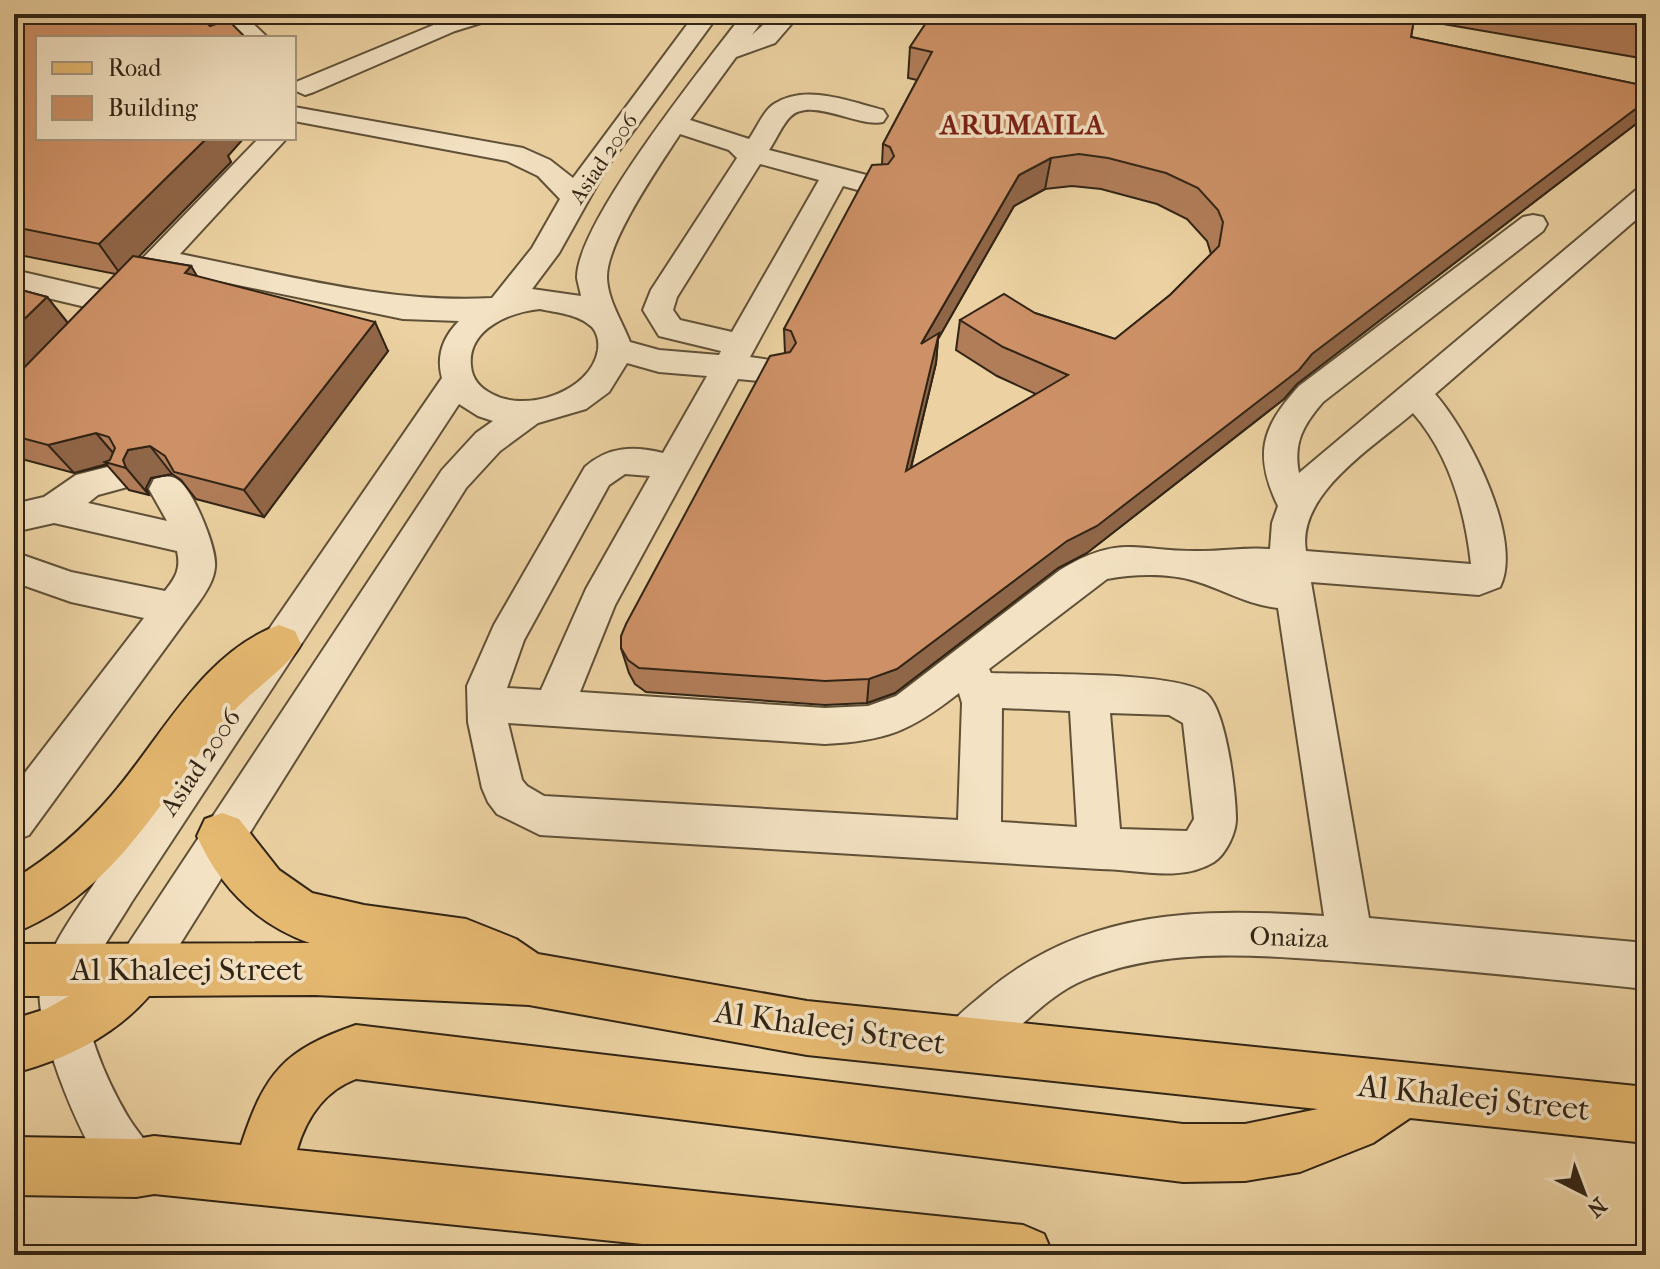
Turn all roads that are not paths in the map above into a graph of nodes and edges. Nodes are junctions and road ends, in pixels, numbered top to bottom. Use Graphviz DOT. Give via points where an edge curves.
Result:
graph roads {
  1 [pos="485,14"];
  2 [pos="707,14"];
  3 [pos="755,14"];
  4 [pos="788,14"];
  5 [pos="666,29"];
  6 [pos="725,53"];
  7 [pos="674,57"];
  8 [pos="300,79"];
  9 [pos="296,113"];
  10 [pos="296,115"];
  11 [pos="874,116"];
  12 [pos="666,134"];
  13 [pos="272,140"];
  14 [pos="748,152"];
  15 [pos="835,175"];
  16 [pos="876,186"];
  17 [pos="1646,196"];
  18 [pos="574,198"];
  19 [pos="1533,224"];
  20 [pos="158,259"];
  21 [pos="20,288"];
  22 [pos="500,307"];
  23 [pos="403,308"];
  24 [pos="601,318"];
  25 [pos="616,349"];
  26 [pos="734,356"];
  27 [pos="456,367"];
  28 [pos="779,371"];
  29 [pos="1415,393"];
  30 [pos="530,412"];
  31 [pos="672,468"];
  32 [pos="119,477"];
  33 [pos="166,489"];
  34 [pos="1295,504"];
  35 [pos="54,509"];
  36 [pos="14,518"];
  37 [pos="190,540"];
  38 [pos="14,567"];
  39 [pos="1292,580"];
  40 [pos="173,608"];
  41 [pos="279,644"];
  42 [pos="973,676"];
  43 [pos="1089,694"];
  44 [pos="487,704"];
  45 [pos="555,708"];
  46 [pos="14,821"];
  47 [pos="222,836"];
  48 [pos="979,841"];
  49 [pos="1100,849"];
  50 [pos="14,908"];
  51 [pos="1350,939"];
  52 [pos="1646,966"];
  53 [pos="139,968"];
  54 [pos="70,969"];
  55 [pos="14,970"];
  56 [pos="529,979"];
  57 [pos="69,1029"];
  58 [pos="961,1045"];
  59 [pos="14,1046"];
  60 [pos="1404,1089"];
  61 [pos="1646,1115"];
  62 [pos="14,1166"];
  63 [pos="136,1168"];
  64 [pos="261,1175"];
  65 [pos="1013,1255"];
  1 -- 8 [label="street"];
  2 -- 7 [label="street, Asiad 2006"];
  3 -- 6 [label="street, Asiad 2006"];
  4 -- 6 [label="street" via="766,38"];
  5 -- 7 [label="street"];
  6 -- 12 [label="street, Asiad 2006"];
  7 -- 18 [label="street, Asiad 2006"];
  8 -- 9 [label="street" via="307,96"];
  10 -- 18 [label="street" via="513,154 552,171"];
  11 -- 14 [label="street" via="814,102 789,105"];
  12 -- 14 [label="street" via="734,155"];
  12 -- 24 [label="street, Asiad 2006" via="599,249 592,276"];
  13 -- 20 [label="street"];
  14 -- 15 [label="street"];
  14 -- 26 [label="street" via="658,310 664,323"];
  15 -- 16 [label="street"];
  15 -- 26 [label="street"];
  17 -- 29 [label="street"];
  18 -- 22 [label="street, Asiad 2006" via="544,253"];
  19 -- 34 [label="street" via="1311,394 1289,418 1278,450"];
  20 -- 21 [label="street" via="104,315"];
  20 -- 23 [label="street"];
  22 -- 23 [label="street"];
  22 -- 24 [label="street" via="557,300"];
  22 -- 27 [label="street" via="462,337"];
  23 -- 27 [label="street" via="433,328"];
  24 -- 25 [label="street"];
  25 -- 26 [label="street" via="659,361"];
  25 -- 30 [label="street" via="607,374 583,396"];
  26 -- 28 [label="street"];
  26 -- 31 [label="street"];
  27 -- 30 [label="street" via="464,391 476,401 491,409"];
  27 -- 41 [label="street, Asiad 2006"];
  29 -- 34 [label="street" via="1321,473"];
  29 -- 39 [label="street" via="1450,435 1466,467 1485,536 1487,576 1474,581"];
  30 -- 47 [label="street" via="488,442 454,479"];
  31 -- 44 [label="street" via="622,460 597,476 502,644 491,669"];
  31 -- 45 [label="street" via="582,634"];
  32 -- 35 [label="street" via="88,484"];
  33 -- 37 [label="street" via="183,513"];
  34 -- 39 [label="street" via="1288,523"];
  35 -- 36 [label="street"];
  35 -- 37 [label="street"];
  37 -- 40 [label="street" via="199,568"];
  38 -- 40 [label="street" via="71,587"];
  39 -- 42 [label="street" via="1254,590 1198,566 1131,560 1099,565 1073,581"];
  39 -- 51 [label="street"];
  40 -- 46 [label="street"];
  41 -- 50 [label="main road" via="242,669 210,701 109,836 64,876"];
  41 -- 54 [label="street, Asiad 2006" via="116,888"];
  42 -- 43 [label="street"];
  42 -- 45 [label="street" via="910,708 869,724 847,726"];
  42 -- 48 [label="street" via="982,716"];
  43 -- 49 [label="street"];
  43 -- 49 [label="street" via="1179,699 1203,716 1214,831 1199,849 1174,853"];
  44 -- 45 [label="street"];
  44 -- 48 [label="street" via="503,788 512,800 540,815"];
  47 -- 53 [label="street"];
  47 -- 56 [label="main road" via="267,893 308,918 359,931 459,940 497,954"];
  48 -- 49 [label="street"];
  51 -- 52 [label="street, Onaiza"];
  51 -- 58 [label="street, Onaiza" via="1260,933 1110,948 1044,977"];
  53 -- 54 [label="main road, Al Khaleej Street"];
  53 -- 56 [label="main road, Al Khaleej Street"];
  53 -- 57 [label="main road" via="103,1005"];
  54 -- 55 [label="main road, Al Khaleej Street"];
  54 -- 57 [label="street, Asiad 2006" via="62,1001"];
  56 -- 58 [label="main road, Al Khaleej Street" via="807,1028"];
  57 -- 59 [label="main road"];
  57 -- 63 [label="street, Asiad 2006" via="110,1133"];
  58 -- 60 [label="main road, Al Khaleej Street"];
  60 -- 61 [label="main road, Al Khaleej Street"];
  60 -- 64 [label="main road" via="1376,1112 1317,1139 1266,1152 1225,1155 356,1052 325,1064 297,1086 274,1128"];
  62 -- 63 [label="main road"];
  63 -- 64 [label="main road" via="154,1165"];
  64 -- 65 [label="main road"];
}
